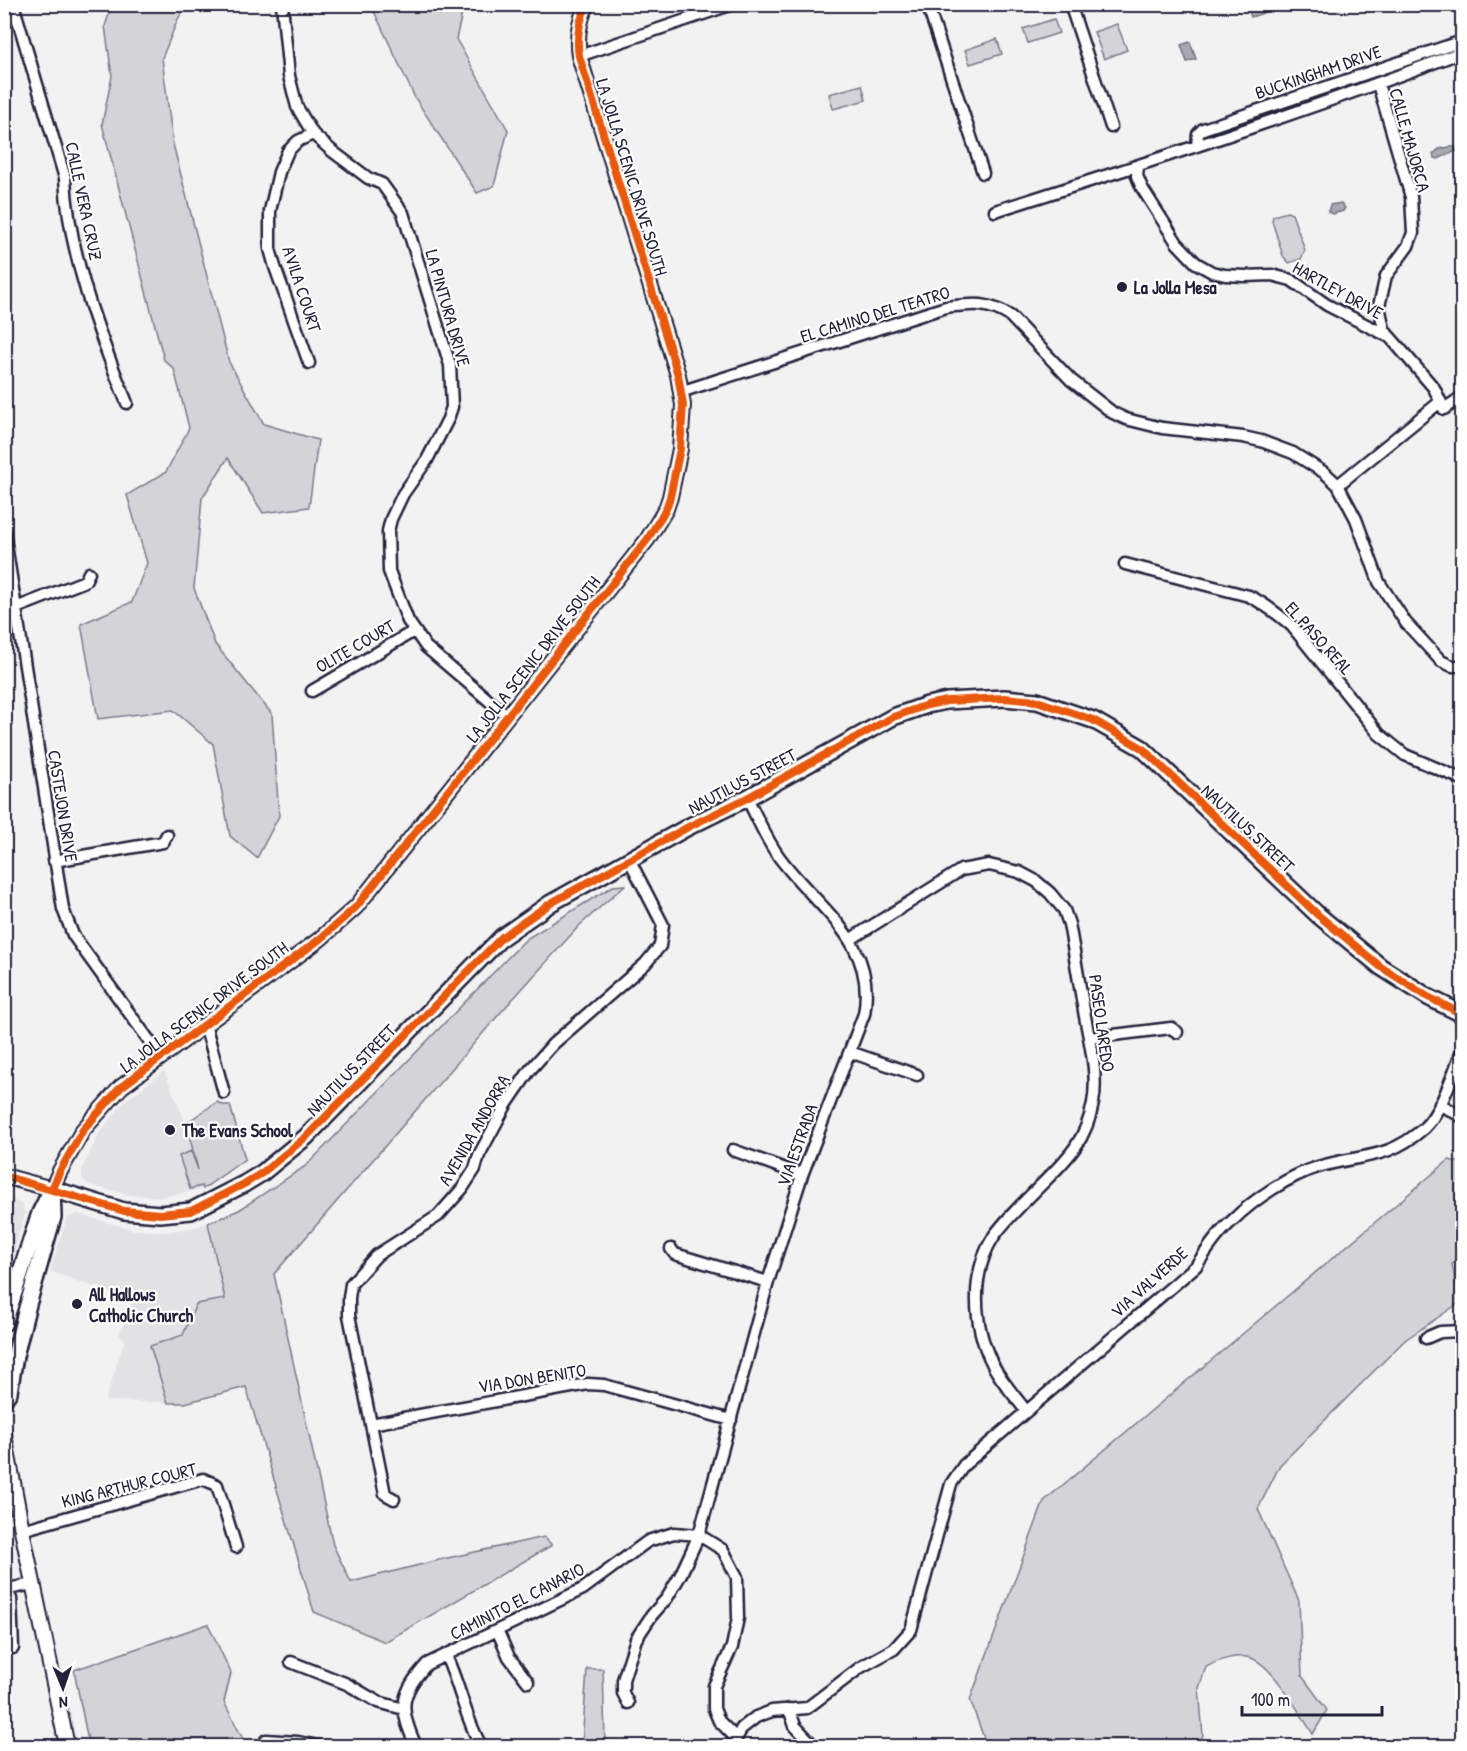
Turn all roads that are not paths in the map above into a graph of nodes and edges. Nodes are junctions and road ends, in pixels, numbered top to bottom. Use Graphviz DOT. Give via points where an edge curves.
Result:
graph roads {
  1 [pos="14,4"];
  2 [pos="282,4"];
  3 [pos="587,4"];
  4 [pos="733,4"];
  5 [pos="927,4"];
  6 [pos="1070,4"];
  7 [pos="1462,41"];
  8 [pos="1462,52"];
  9 [pos="579,56"];
  10 [pos="1378,84"];
  11 [pos="1111,127"];
  12 [pos="313,134"];
  13 [pos="1197,146"];
  14 [pos="1138,167"];
  15 [pos="983,173"];
  16 [pos="995,212"];
  17 [pos="1390,337"];
  18 [pos="309,363"];
  19 [pos="680,392"];
  20 [pos="1462,397"];
  21 [pos="1440,402"];
  22 [pos="128,403"];
  23 [pos="1338,485"];
  24 [pos="4,532"];
  25 [pos="1125,564"];
  26 [pos="89,573"];
  27 [pos="16,608"];
  28 [pos="414,631"];
  29 [pos="1462,666"];
  30 [pos="312,691"];
  31 [pos="507,716"];
  32 [pos="1462,779"];
  33 [pos="747,798"];
  34 [pos="168,836"];
  35 [pos="629,859"];
  36 [pos="54,861"];
  37 [pos="851,939"];
  38 [pos="1462,1014"];
  39 [pos="205,1024"];
  40 [pos="1177,1032"];
  41 [pos="1089,1038"];
  42 [pos="1462,1051"];
  43 [pos="850,1052"];
  44 [pos="161,1057"];
  45 [pos="917,1075"];
  46 [pos="224,1093"];
  47 [pos="1440,1104"];
  48 [pos="1462,1117"];
  49 [pos="733,1150"];
  50 [pos="802,1175"];
  51 [pos="4,1176"];
  52 [pos="52,1190"];
  53 [pos="671,1249"];
  54 [pos="768,1282"];
  55 [pos="4,1323"];
  56 [pos="1462,1331"];
  57 [pos="1426,1338"];
  58 [pos="6,1395"];
  59 [pos="1026,1411"];
  60 [pos="731,1420"];
  61 [pos="371,1424"];
  62 [pos="4,1436"];
  63 [pos="394,1499"];
  64 [pos="22,1530"];
  65 [pos="699,1534"];
  66 [pos="236,1547"];
  67 [pos="33,1584"];
  68 [pos="6,1586"];
  69 [pos="498,1632"];
  70 [pos="13,1648"];
  71 [pos="446,1656"];
  72 [pos="291,1662"];
  73 [pos="528,1682"];
  74 [pos="628,1703"];
  75 [pos="404,1709"];
  76 [pos="789,1709"];
  77 [pos="266,1740"];
  78 [pos="734,1742"];
  79 [pos="67,1746"];
  80 [pos="318,1746"];
  81 [pos="416,1746"];
  82 [pos="481,1746"];
  83 [pos="814,1746"];
  1 -- 22 [label="street, CALLE VERA CRUZ" via="65,178 74,248 107,353"];
  2 -- 12 [label="street, LA PINTURA DRIVE" via="289,76 297,107"];
  3 -- 9 [label="street, LA JOLLA SCENIC DRIVE SOUTH" via="580,21"];
  4 -- 9 [label="street"];
  5 -- 15 [label="street"];
  6 -- 11 [label="street"];
  7 -- 13 [label="street, BUCKINGHAM DRIVE" via="1203,129 1198,134"];
  8 -- 10 [label="street, BUCKINGHAM DRIVE"];
  9 -- 19 [label="street, LA JOLLA SCENIC DRIVE SOUTH"];
  10 -- 13 [label="street, BUCKINGHAM DRIVE"];
  10 -- 17 [label="street, CALLE MAJORCA" via="1411,197 1413,233 1386,276 1379,306"];
  12 -- 18 [label="street, AVILA COURT" via="288,151 270,211 270,249"];
  12 -- 28 [label="street, LA PINTURA DRIVE" via="368,178 382,184 404,213 450,365 452,406 448,419 427,460 403,494 388,531 389,571"];
  13 -- 14 [label="street, BUCKINGHAM DRIVE"];
  14 -- 16 [label="street, BUCKINGHAM DRIVE"];
  14 -- 17 [label="street, HARTLEY DRIVE" via="1142,188 1177,243 1196,263 1224,275 1272,275 1291,280 1327,305"];
  17 -- 21 [label="street, HARTLEY DRIVE" via="1434,388"];
  19 -- 23 [label="street, EL CAMINO DEL TEATRO" via="946,307 980,303 1010,316 1071,380 1113,413 1162,428 1261,441 1293,453"];
  19 -- 31 [label="street, LA JOLLA SCENIC DRIVE SOUTH" via="680,449 666,509 647,540"];
  20 -- 21 [label="street" via="1444,409"];
  21 -- 23 [label="street"];
  23 -- 29 [label="street, EL CAMINO DEL TEATRO" via="1356,519 1379,582 1406,623 1441,661"];
  24 -- 27 [label="street, CASTEJON DRIVE"];
  25 -- 32 [label="street, EL PASO REAL" via="1261,602 1292,626 1379,734 1406,754"];
  26 -- 27 [label="street" via="85,581"];
  27 -- 36 [label="street, CASTEJON DRIVE"];
  28 -- 30 [label="street, OLITE COURT"];
  28 -- 31 [label="street, LA PINTURA DRIVE" via="426,647"];
  31 -- 39 [label="street, LA JOLLA SCENIC DRIVE SOUTH" via="356,907 320,939"];
  33 -- 35 [label="main road, NAUTILUS STREET"];
  33 -- 37 [label="street, VIA ESTRADA" via="781,860"];
  33 -- 38 [label="main road, NAUTILUS STREET" via="893,717 927,705 1004,698 1037,701 1093,720 1142,748 1318,915 1381,968"];
  34 -- 36 [label="street" via="163,842"];
  35 -- 52 [label="main road, NAUTILUS STREET" via="551,903 502,938 306,1137 244,1185 190,1211 160,1214 124,1211"];
  35 -- 61 [label="street, AVENIDA ANDORRA" via="663,925 660,946 530,1070 506,1105 475,1169 438,1216 377,1255 351,1284 350,1315"];
  36 -- 44 [label="street, CASTEJON DRIVE" via="63,909 73,935"];
  37 -- 41 [label="street, PASEO LAREDO" via="961,870 989,865 1018,872 1036,880 1064,910"];
  37 -- 43 [label="street, VIA ESTRADA" via="865,979 866,1004"];
  39 -- 44 [label="street, LA JOLLA SCENIC DRIVE SOUTH"];
  39 -- 46 [label="street"];
  40 -- 41 [label="street" via="1171,1028"];
  41 -- 59 [label="street, PASEO LAREDO" via="1093,1102 1086,1126 1074,1152 993,1238 978,1279 980,1330 992,1364"];
  42 -- 47 [label="street, VIA VALVERDE"];
  43 -- 45 [label="street"];
  43 -- 50 [label="street, VIA ESTRADA"];
  44 -- 52 [label="street, LA JOLLA SCENIC DRIVE SOUTH" via="121,1087 98,1111 83,1130"];
  47 -- 48 [label="street"];
  47 -- 59 [label="street, VIA VALVERDE" via="1425,1127 1397,1147 1299,1173 1266,1194 1234,1218 1196,1266"];
  49 -- 50 [label="street"];
  50 -- 54 [label="street, VIA ESTRADA"];
  51 -- 52 [label="street"];
  52 -- 55 [label="main road, LA JOLLA SCENIC DRIVE SOUTH" via="40,1213"];
  52 -- 58 [label="main road, LA JOLLA SCENIC DRIVE SOUTH" via="53,1217"];
  53 -- 54 [label="street" via="675,1254"];
  54 -- 60 [label="street, VIA ESTRADA"];
  56 -- 57 [label="street" via="1440,1332"];
  59 -- 76 [label="street, VIA VALVERDE" via="964,1465 951,1484 911,1630 894,1649 830,1689 819,1701 807,1708"];
  60 -- 61 [label="street, VIA DON BENITO" via="588,1383"];
  60 -- 65 [label="street, VIA ESTRADA"];
  61 -- 63 [label="street, AVENIDA ANDORRA" via="386,1494"];
  62 -- 64 [label="street"];
  64 -- 66 [label="street, KING ARTHUR COURT" via="203,1479 217,1485"];
  64 -- 67 [label="street"];
  65 -- 69 [label="street, CAMINITO EL CANARIO" via="674,1533 648,1540 583,1589"];
  65 -- 74 [label="street, VIA ESTRADA" via="667,1598 636,1639 623,1680"];
  65 -- 78 [label="street" via="723,1550 737,1577 738,1618 732,1647 714,1686 714,1709"];
  67 -- 68 [label="street"];
  67 -- 79 [label="street"];
  68 -- 70 [label="street" via="13,1615"];
  69 -- 71 [label="street, CAMINITO EL CANARIO"];
  69 -- 73 [label="street" via="509,1657"];
  71 -- 75 [label="street, CAMINITO EL CANARIO" via="427,1664 415,1678 407,1691"];
  71 -- 82 [label="street"];
  72 -- 75 [label="street" via="347,1684 378,1702"];
  75 -- 81 [label="street" via="404,1722"];
  76 -- 78 [label="street, VIA VALVERDE" via="756,1717 742,1728"];
  76 -- 83 [label="street" via="795,1726"];
  77 -- 80 [label="street"];
}
